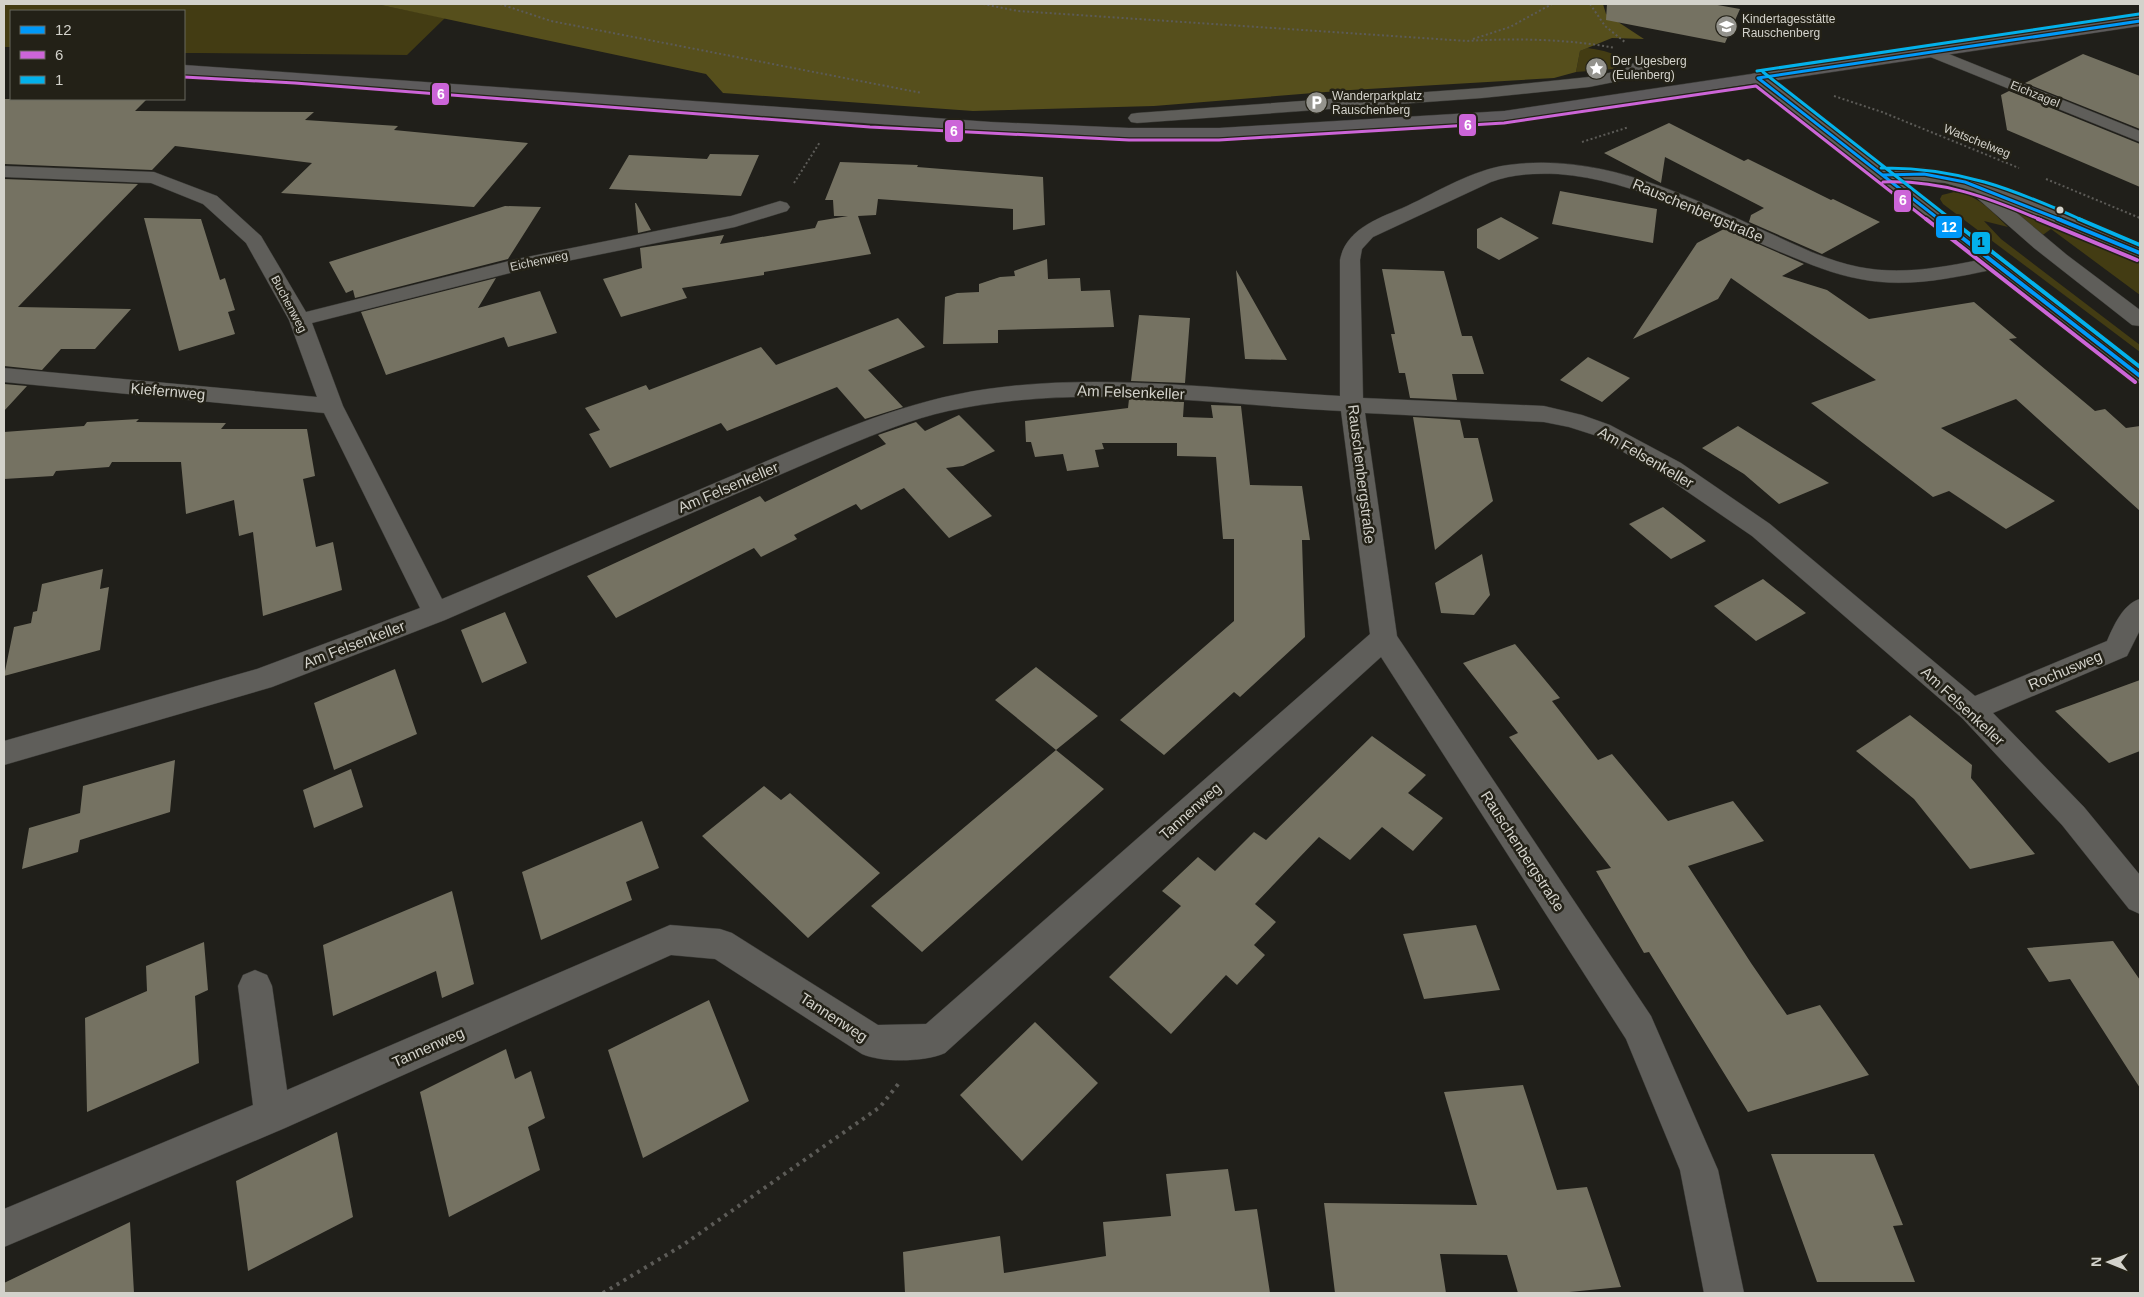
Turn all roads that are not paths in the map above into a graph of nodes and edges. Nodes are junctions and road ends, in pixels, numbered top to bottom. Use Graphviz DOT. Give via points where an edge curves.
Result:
graph roads {
  1 [pos="2140,21"];
  2 [pos="1929,51"];
  3 [pos="1647,61"];
  4 [pos="185,70"];
  5 [pos="1758,78"];
  6 [pos="1482,93"];
  7 [pos="1504,116"];
  8 [pos="1137,118"];
  9 [pos="2140,137"];
  10 [pos="4,171"];
  11 [pos="1882,175"];
  12 [pos="1974,185"];
  13 [pos="780,207"];
  14 [pos="2140,253"];
  15 [pos="1995,263"];
  16 [pos="300,320"];
  17 [pos="2140,320"];
  18 [pos="4,375"];
  19 [pos="2140,376"];
  20 [pos="1352,405"];
  21 [pos="332,406"];
  22 [pos="2140,609"];
  23 [pos="436,613"];
  24 [pos="1384,638"];
  25 [pos="1972,710"];
  26 [pos="4,752"];
  27 [pos="2140,898"];
  28 [pos="255,986"];
  29 [pos="272,1115"];
  30 [pos="4,1228"];
  31 [pos="1724,1293"];
  1 -- 2 [label="main road"];
  2 -- 5 [label="main road"];
  2 -- 9 [label="street, Eichzagel"];
  3 -- 6 [label="street" via="1628,74 1609,79"];
  4 -- 7 [label="main road" via="835,117 1129,133 1219,133"];
  5 -- 7 [label="main road"];
  5 -- 11 [label="street"];
  6 -- 7 [label="street"];
  6 -- 8 [label="street"];
  10 -- 16 [label="street, Buchenweg" via="154,178 210,200 254,240"];
  11 -- 12 [label="street" via="1927,174"];
  11 -- 15 [label="street"];
  12 -- 14 [label="street"];
  12 -- 17 [label="street" via="2048,251"];
  13 -- 16 [label="street, Eichenweg" via="735,221 517,265"];
  15 -- 19 [label="street"];
  15 -- 20 [label="street, Rauschenbergstraße" via="1918,278 1871,275 1826,264 1630,181 1570,170 1508,171 1486,176 1387,222 1366,233 1352,248"];
  16 -- 21 [label="street, Buchenweg"];
  18 -- 21 [label="street, Kiefernweg"];
  20 -- 23 [label="street, Am Felsenkeller" via="1120,390 1037,391 950,403 836,441"];
  20 -- 24 [label="street, Rauschenbergstraße"];
  20 -- 25 [label="street, Am Felsenkeller" via="1544,414 1602,430 1672,469 1761,530"];
  21 -- 23 [label="street, Buchenweg"];
  22 -- 25 [label="street, Rochusweg" via="2117,648"];
  23 -- 26 [label="street, Am Felsenkeller" via="262,679"];
  24 -- 29 [label="street, Tannenweg" via="933,1041 874,1042 720,944 670,940"];
  24 -- 31 [label="street, Rauschenbergstraße" via="1639,1028 1699,1170"];
  25 -- 27 [label="street, Am Felsenkeller" via="2073,816"];
  28 -- 29 [label="street"];
  29 -- 30 [label="street, Tannenweg"];
}
